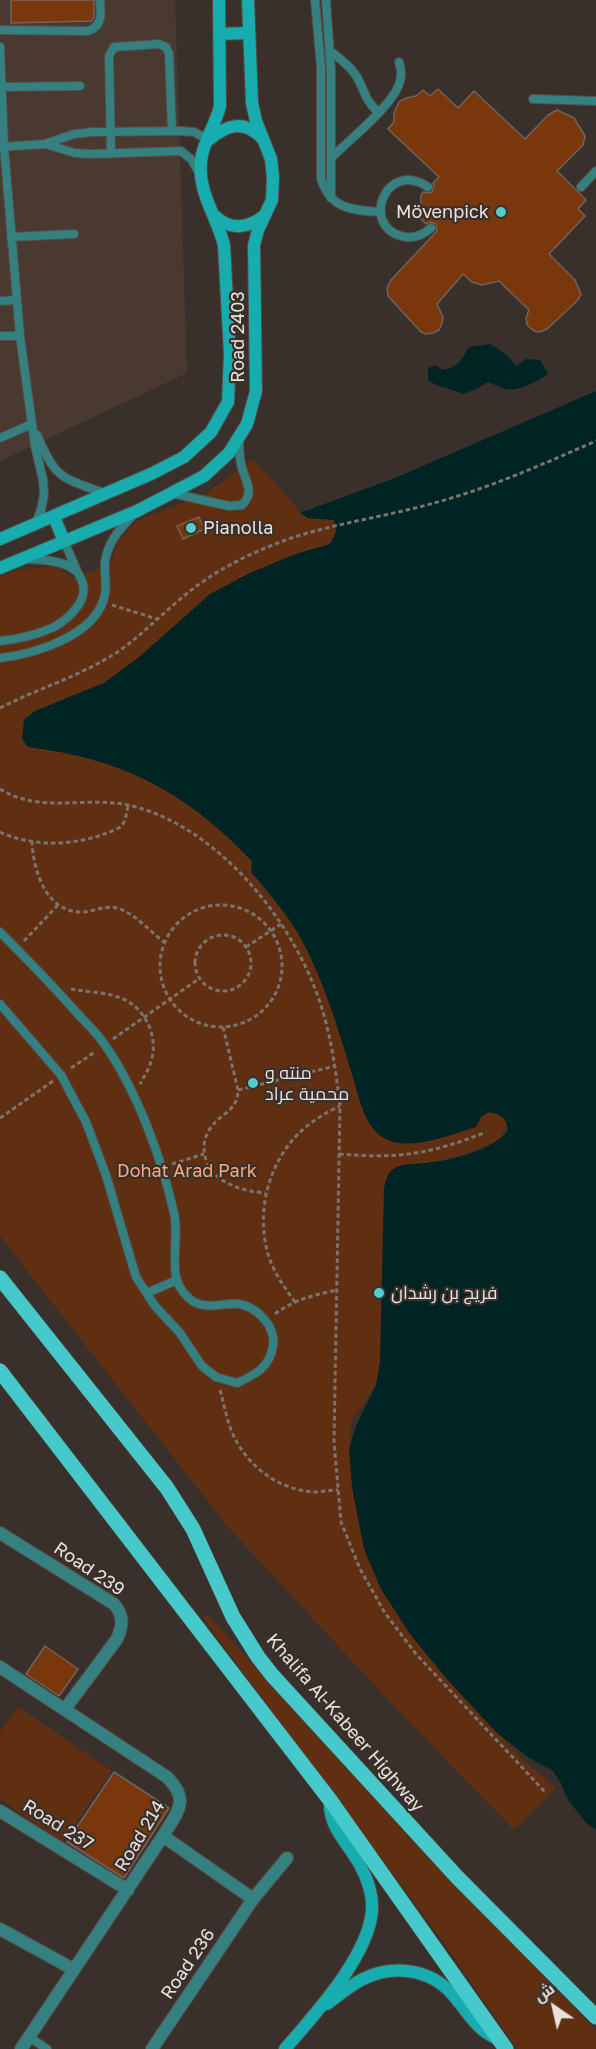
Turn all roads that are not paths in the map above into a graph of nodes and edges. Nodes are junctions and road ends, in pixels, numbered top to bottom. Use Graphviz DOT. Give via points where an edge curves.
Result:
graph roads {
  1 [pos="100,0"];
  2 [pos="219,0"];
  3 [pos="248,0"];
  4 [pos="315,0"];
  5 [pos="326,0"];
  6 [pos="0,30"];
  7 [pos="249,33"];
  8 [pos="219,34"];
  9 [pos="318,36"];
  10 [pos="332,37"];
  11 [pos="0,47"];
  12 [pos="330,51"];
  13 [pos="399,62"];
  14 [pos="0,66"];
  15 [pos="80,86"];
  16 [pos="2,87"];
  17 [pos="533,99"];
  18 [pos="596,101"];
  19 [pos="378,112"];
  20 [pos="111,131"];
  21 [pos="172,131"];
  22 [pos="321,138"];
  23 [pos="209,140"];
  24 [pos="331,140"];
  25 [pos="266,141"];
  26 [pos="45,144"];
  27 [pos="2,147"];
  28 [pos="111,154"];
  29 [pos="331,158"];
  30 [pos="3,167"];
  31 [pos="596,171"];
  32 [pos="200,177"];
  33 [pos="428,187"];
  34 [pos="581,187"];
  35 [pos="4,197"];
  36 [pos="331,198"];
  37 [pos="210,211"];
  38 [pos="381,212"];
  39 [pos="266,214"];
  40 [pos="430,228"];
  41 [pos="74,234"];
  42 [pos="11,237"];
  43 [pos="17,300"];
  44 [pos="0,301"];
  45 [pos="0,336"];
  46 [pos="20,336"];
  47 [pos="32,424"];
  48 [pos="0,438"];
  49 [pos="239,438"];
  50 [pos="50,465"];
  51 [pos="41,468"];
  52 [pos="171,493"];
  53 [pos="106,494"];
  54 [pos="137,511"];
  55 [pos="54,517"];
  56 [pos="35,525"];
  57 [pos="0,539"];
  58 [pos="64,541"];
  59 [pos="23,559"];
  60 [pos="0,568"];
  61 [pos="77,571"];
  62 [pos="0,641"];
  63 [pos="0,658"];
  64 [pos="0,932"];
  65 [pos="0,1004"];
  66 [pos="0,1269"];
  67 [pos="177,1280"];
  68 [pos="3,1281"];
  69 [pos="147,1293"];
  70 [pos="0,1371"];
  71 [pos="0,1533"];
  72 [pos="0,1667"];
  73 [pos="65,1709"];
  74 [pos="330,1800"];
  75 [pos="0,1810"];
  76 [pos="163,1836"];
  77 [pos="286,1858"];
  78 [pos="128,1890"];
  79 [pos="253,1899"];
  80 [pos="0,1929"];
  81 [pos="73,1970"];
  82 [pos="319,2010"];
  83 [pos="596,2017"];
  84 [pos="29,2037"];
  85 [pos="503,2045"];
  86 [pos="292,2047"];
  87 [pos="21,2049"];
  88 [pos="47,2049"];
  89 [pos="152,2049"];
  1 -- 6 [label="lane" via="100,22 88,31"];
  2 -- 8 [label="main road, Road 2403"];
  3 -- 7 [label="main road, Road 2403"];
  4 -- 9 [label="lane"];
  5 -- 10 [label="lane"];
  7 -- 8 [label="main road"];
  7 -- 25 [label="main road, Road 2403" via="252,103"];
  8 -- 23 [label="main road, Road 2403" via="220,106"];
  9 -- 10 [label="lane"];
  9 -- 22 [label="lane"];
  10 -- 12 [label="lane"];
  11 -- 14 [label="lane"];
  12 -- 19 [label="lane" via="356,75"];
  12 -- 24 [label="lane"];
  13 -- 19 [label="lane" via="398,87"];
  14 -- 16 [label="lane"];
  15 -- 16 [label="lane"];
  16 -- 27 [label="lane"];
  17 -- 18 [label="lane"];
  19 -- 29 [label="lane"];
  20 -- 21 [label="lane"];
  20 -- 21 [label="lane" via="110,52 118,46 159,44 166,46 169,53"];
  20 -- 26 [label="lane" via="74,134"];
  20 -- 28 [label="lane"];
  21 -- 23 [label="lane" via="194,132"];
  22 -- 24 [label="lane"];
  22 -- 36 [label="lane" via="321,179"];
  23 -- 25 [label="main road" via="222,129 238,125 254,130"];
  23 -- 32 [label="main road, Road 2403" via="202,154"];
  24 -- 29 [label="lane"];
  25 -- 39 [label="main road, Road 2403" via="273,177 272,200"];
  26 -- 27 [label="lane"];
  26 -- 28 [label="lane" via="75,153"];
  27 -- 30 [label="lane"];
  28 -- 32 [label="lane" via="181,152 192,160"];
  29 -- 36 [label="lane"];
  30 -- 35 [label="lane"];
  31 -- 34 [label="lane"];
  32 -- 37 [label="main road, Road 2403"];
  33 -- 38 [label="lane" via="415,180 399,182 386,192"];
  35 -- 42 [label="lane"];
  36 -- 38 [label="lane" via="350,209"];
  37 -- 39 [label="main road" via="222,222 237,227 253,224"];
  37 -- 53 [label="main road, Road 2403" via="224,245 230,354 228,402 211,432 184,457"];
  38 -- 40 [label="lane" via="384,223 396,234 420,236"];
  39 -- 49 [label="main road, Road 2403" via="254,245 256,391"];
  41 -- 42 [label="lane"];
  42 -- 43 [label="lane"];
  43 -- 44 [label="lane"];
  43 -- 46 [label="lane"];
  45 -- 46 [label="lane"];
  46 -- 47 [label="lane"];
  47 -- 48 [label="lane"];
  47 -- 50 [label="lane"];
  47 -- 51 [label="lane"];
  49 -- 52 [label="main road, Road 2403" via="204,476"];
  49 -- 52 [label="lane" via="240,461 249,489 242,505 229,506"];
  50 -- 51 [label="lane"];
  50 -- 53 [label="lane" via="68,480"];
  51 -- 56 [label="lane" via="44,495"];
  52 -- 54 [label="main road, Road 2403"];
  53 -- 55 [label="main road, Road 2403"];
  54 -- 58 [label="main road, Road 2403"];
  54 -- 63 [label="lane" via="113,537 105,560 105,595 96,614 64,640"];
  55 -- 56 [label="main road, Road 2403"];
  55 -- 58 [label="main road"];
  56 -- 57 [label="main road, Road 2403"];
  58 -- 59 [label="main road, Road 2403"];
  58 -- 61 [label="lane"];
  59 -- 60 [label="main road, Road 2403"];
  59 -- 61 [label="lane" via="59,563"];
  61 -- 62 [label="lane" via="84,585 83,595 70,616 38,634"];
  64 -- 67 [label="lane" via="105,1045 134,1096 162,1167 175,1216"];
  65 -- 69 [label="lane" via="61,1075 86,1122 136,1277"];
  66 -- 68 [label="lane"];
  67 -- 69 [label="lane"];
  67 -- 69 [label="lane" via="195,1302 213,1307 239,1304 266,1320 273,1346 267,1363 256,1375 237,1383 216,1377 202,1366"];
  68 -- 83 [label="main road, Khalifa Al-Kabeer Highway" via="167,1488 193,1530 233,1617 265,1666 457,1877"];
  70 -- 74 [label="main road"];
  71 -- 73 [label="street, Road 239" via="114,1604 122,1618 117,1639"];
  72 -- 73 [label="street, Road 214"];
  73 -- 76 [label="street, Road 214" via="173,1784 181,1807"];
  74 -- 82 [label="main road" via="334,1826 367,1880 372,1911 354,1959"];
  74 -- 85 [label="main road"];
  75 -- 78 [label="street, Road 237"];
  76 -- 78 [label="street, Road 214"];
  76 -- 79 [label="street"];
  77 -- 79 [label="street, Road 236"];
  78 -- 81 [label="street, Road 214"];
  79 -- 89 [label="street, Road 236"];
  80 -- 81 [label="street"];
  81 -- 84 [label="street, Road 214"];
  82 -- 85 [label="main road" via="362,1980 386,1971 412,1971 446,1987 476,2025"];
  82 -- 86 [label="main road"];
  84 -- 87 [label="street, Road 214"];
  84 -- 88 [label="lane"];
}
